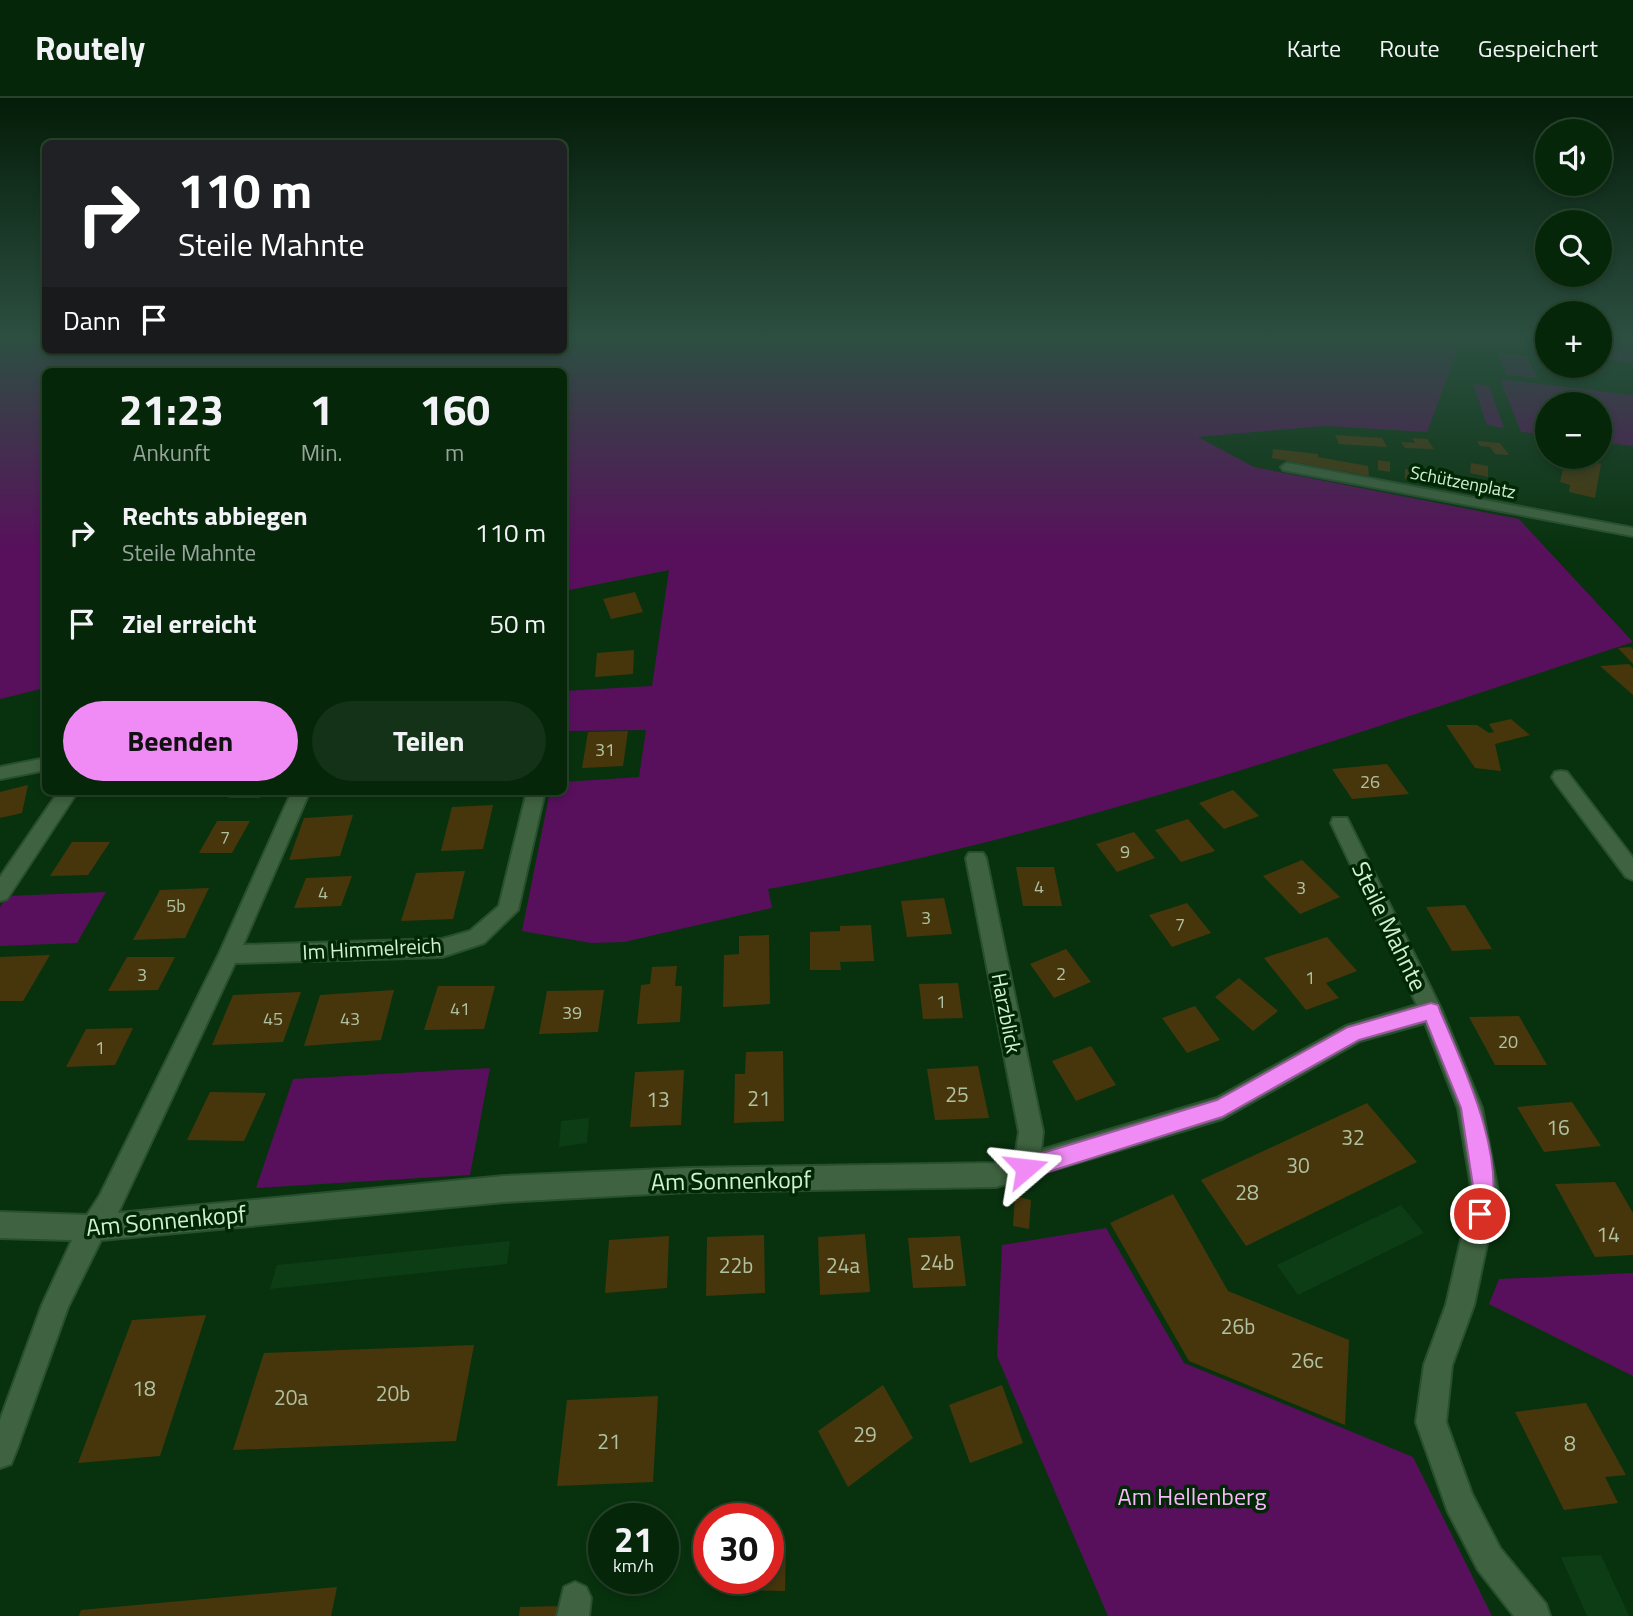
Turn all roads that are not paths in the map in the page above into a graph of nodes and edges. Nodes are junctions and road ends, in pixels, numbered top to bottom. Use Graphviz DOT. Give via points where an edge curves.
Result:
graph roads {
  1 [pos="1287,467"];
  2 [pos="1633,532"];
  3 [pos="42,765"];
  4 [pos="0,773"];
  5 [pos="1561,777"];
  6 [pos="66,795"];
  7 [pos="299,795"];
  8 [pos="535,795"];
  9 [pos="1340,823"];
  10 [pos="976,858"];
  11 [pos="1633,872"];
  12 [pos="0,893"];
  13 [pos="229,954"];
  14 [pos="1431,1011"];
  15 [pos="1026,1168"];
  16 [pos="0,1226"];
  17 [pos="92,1228"];
  18 [pos="0,1453"];
  19 [pos="1534,1616"];
  1 -- 2 [label="street, Schützenplatz"];
  3 -- 4 [label="street"];
  5 -- 11 [label="street"];
  6 -- 12 [label="street"];
  7 -- 13 [label="street"];
  8 -- 13 [label="street, Im Himmelreich" via="508,910 477,937 442,948"];
  9 -- 14 [label="street, Steile Mahnte"];
  10 -- 15 [label="street, Harzblick" via="1031,1132"];
  13 -- 17 [label="street" via="109,1204"];
  14 -- 15 [label="street, Am Sonnenkopf" via="1354,1033 1222,1108"];
  14 -- 19 [label="street, Steile Mahnte" via="1471,1108 1485,1192 1460,1305 1438,1365 1431,1422 1459,1501 1489,1559"];
  15 -- 17 [label="street, Am Sonnenkopf" via="996,1175 688,1180 504,1189"];
  16 -- 17 [label="street, Am Sonnenkopf"];
  17 -- 18 [label="street" via="43,1336 32,1379"];
}
